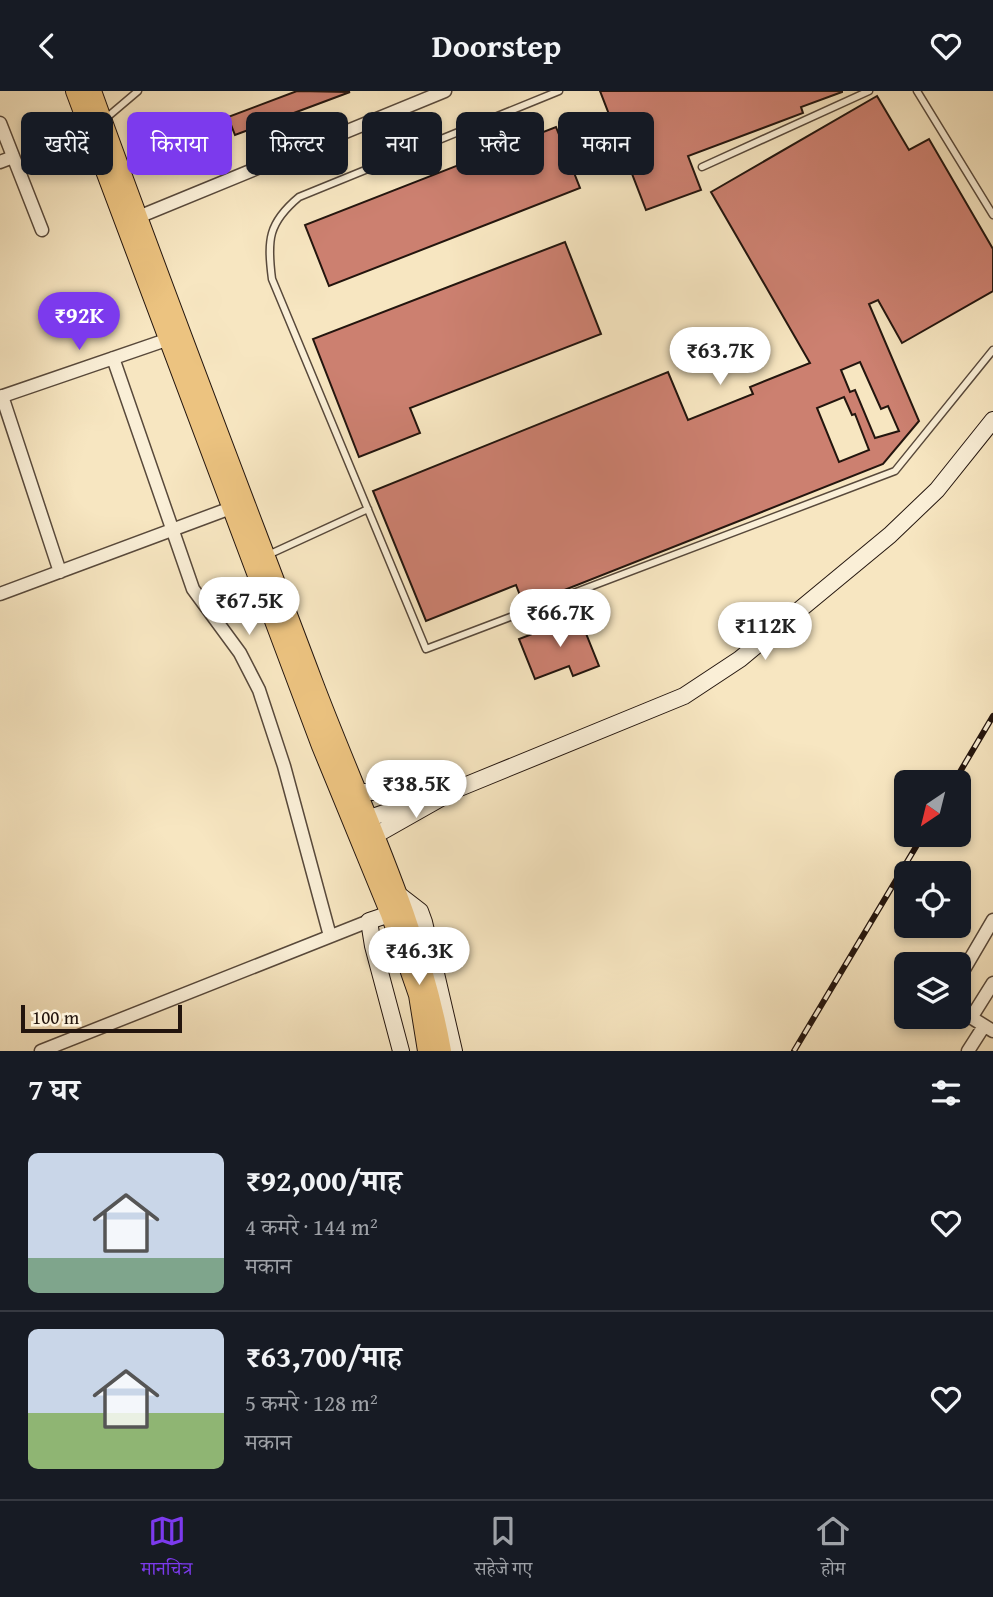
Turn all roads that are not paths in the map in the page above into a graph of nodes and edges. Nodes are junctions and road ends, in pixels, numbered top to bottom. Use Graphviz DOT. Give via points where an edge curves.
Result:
graph roads {
  1 [pos="75,91"];
  2 [pos="92,91"];
  3 [pos="138,91"];
  4 [pos="445,91"];
  5 [pos="559,91"];
  6 [pos="869,91"];
  7 [pos="917,91"];
  8 [pos="99,112"];
  9 [pos="113,112"];
  10 [pos="0,123"];
  11 [pos="13,157"];
  12 [pos="113,157"];
  13 [pos="0,162"];
  14 [pos="702,167"];
  15 [pos="993,215"];
  16 [pos="132,219"];
  17 [pos="42,230"];
  18 [pos="157,284"];
  19 [pos="169,339"];
  20 [pos="993,350"];
  21 [pos="113,358"];
  22 [pos="1,396"];
  23 [pos="993,421"];
  24 [pos="239,505"];
  25 [pos="368,509"];
  26 [pos="171,531"];
  27 [pos="267,555"];
  28 [pos="60,572"];
  29 [pos="0,594"];
  30 [pos="457,789"];
  31 [pos="357,792"];
  32 [pos="436,792"];
  33 [pos="366,819"];
  34 [pos="374,836"];
  35 [pos="398,894"];
  36 [pos="390,914"];
  37 [pos="993,920"];
  38 [pos="369,921"];
  39 [pos="330,936"];
  40 [pos="971,958"];
  41 [pos="993,983"];
  42 [pos="971,1018"];
  43 [pos="989,1028"];
  44 [pos="41,1051"];
  45 [pos="401,1051"];
  46 [pos="427,1051"];
  47 [pos="442,1051"];
  48 [pos="454,1051"];
  49 [pos="968,1051"];
  1 -- 16 [label="main road"];
  2 -- 8 [label="main road"];
  3 -- 9 [label="lane"];
  4 -- 16 [label="street"];
  5 -- 25 [label="lane" via="299,197 280,213 273,227 268,251 272,279"];
  6 -- 14 [label="lane"];
  7 -- 15 [label="lane"];
  10 -- 11 [label="street"];
  11 -- 13 [label="street"];
  11 -- 17 [label="street"];
  12 -- 16 [label="main road"];
  16 -- 18 [label="main road"];
  18 -- 19 [label="main road"];
  18 -- 24 [label="main road"];
  19 -- 21 [label="street"];
  19 -- 24 [label="main road"];
  20 -- 25 [label="lane" via="895,471 426,649"];
  21 -- 22 [label="street"];
  21 -- 26 [label="street"];
  22 -- 28 [label="street"];
  23 -- 30 [label="street" via="937,490 890,535 740,659 684,696"];
  24 -- 26 [label="street"];
  24 -- 27 [label="main road"];
  24 -- 36 [label="main road" via="321,746"];
  25 -- 27 [label="lane"];
  26 -- 28 [label="street"];
  26 -- 39 [label="street" via="200,601 233,642 259,690"];
  27 -- 31 [label="main road"];
  28 -- 29 [label="street"];
  30 -- 32 [label="street"];
  30 -- 34 [label="street"];
  31 -- 32 [label="street"];
  31 -- 33 [label="main road"];
  32 -- 33 [label="street"];
  33 -- 34 [label="main road"];
  34 -- 35 [label="main road"];
  35 -- 47 [label="main road" via="422,961"];
  35 -- 48 [label="street" via="419,911 424,922"];
  36 -- 38 [label="street"];
  36 -- 46 [label="main road" via="418,995"];
  37 -- 40 [label="street"];
  38 -- 39 [label="street"];
  38 -- 45 [label="street"];
  39 -- 44 [label="street"];
  41 -- 42 [label="street"];
  42 -- 43 [label="street"];
  43 -- 49 [label="street"];
}
